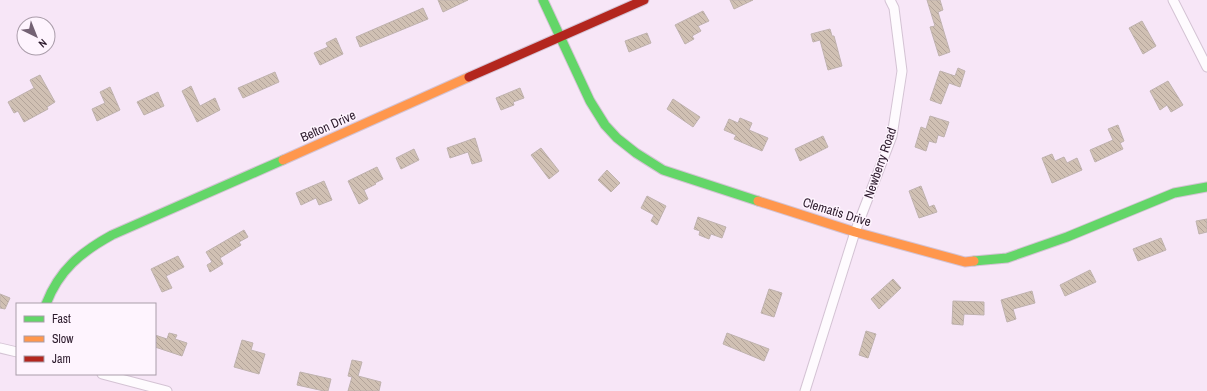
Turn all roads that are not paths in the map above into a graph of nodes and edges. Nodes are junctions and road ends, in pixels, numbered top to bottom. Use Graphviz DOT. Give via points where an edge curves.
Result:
graph roads {
  1 [pos="543,0"];
  2 [pos="644,0"];
  3 [pos="890,0"];
  4 [pos="1173,0"];
  5 [pos="560,38"];
  6 [pos="1207,67"];
  7 [pos="1207,187"];
  8 [pos="855,232"];
  9 [pos="46,303"];
  10 [pos="0,348"];
  11 [pos="16,352"];
  12 [pos="106,375"];
  13 [pos="167,391"];
  14 [pos="805,391"];
  1 -- 5 [label="street, Clematis Drive"];
  2 -- 5 [label="street, Belton Drive"];
  3 -- 8 [label="street, Newberry Road" via="894,8 902,71 892,136"];
  4 -- 6 [label="street"];
  5 -- 8 [label="street, Clematis Drive" via="599,116 619,140 641,157 663,170"];
  5 -- 9 [label="street, Belton Drive" via="106,238 74,261 60,277"];
  7 -- 8 [label="street, Clematis Drive" via="1174,193 1067,238 1007,258 965,262"];
  8 -- 14 [label="street, Newberry Road"];
  10 -- 11 [label="street"];
  12 -- 13 [label="street"];
}
